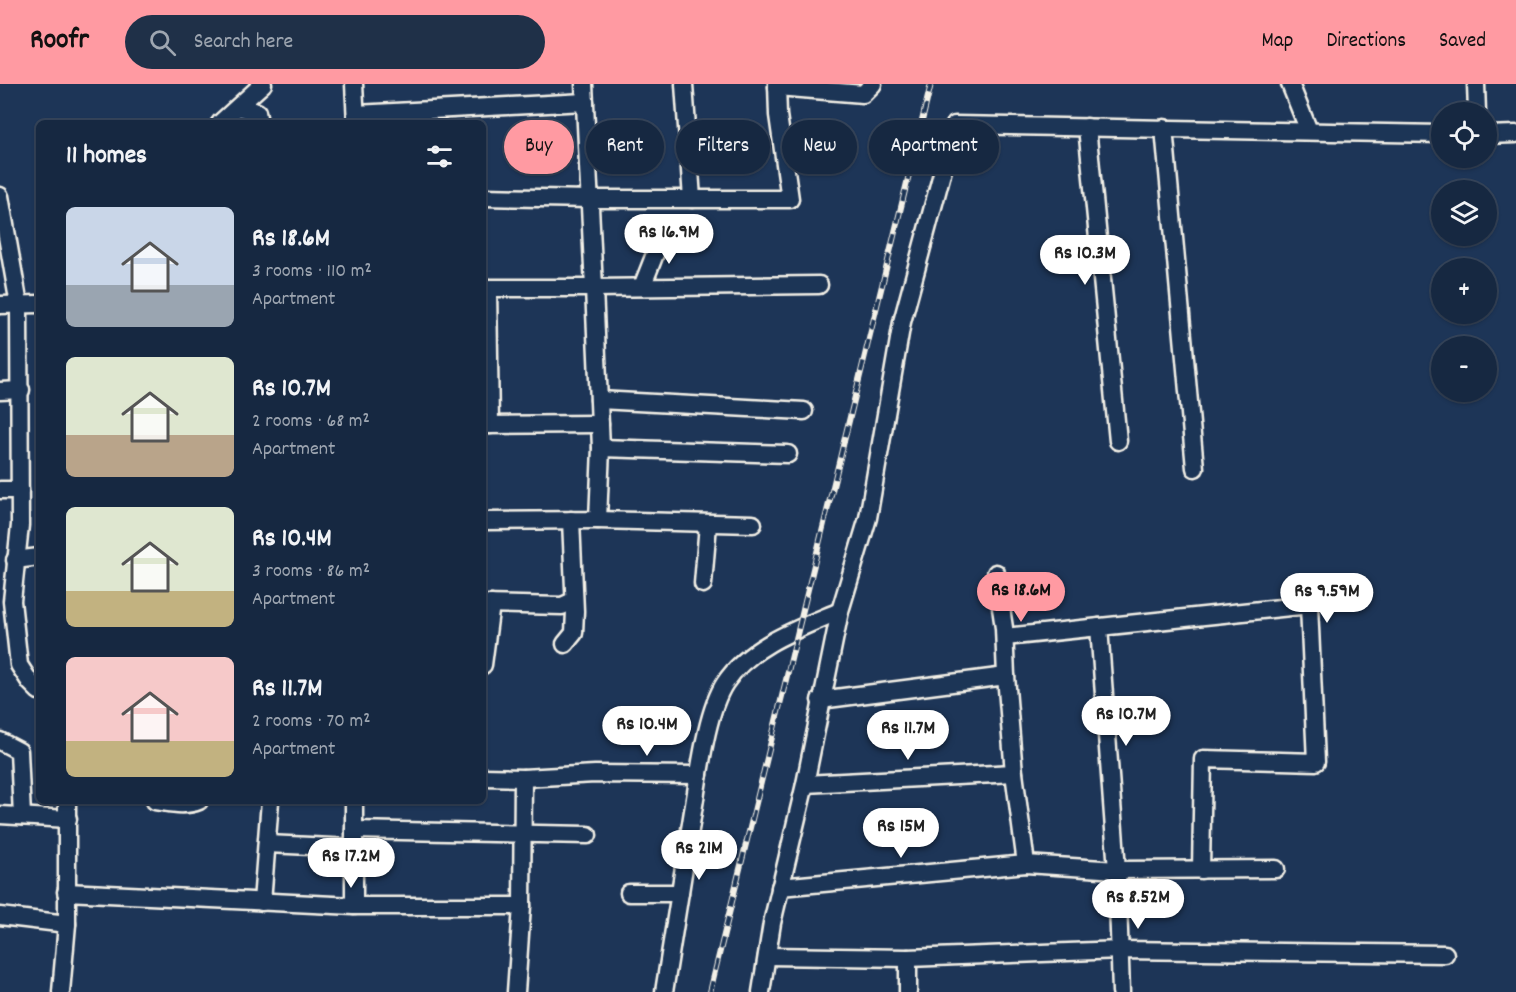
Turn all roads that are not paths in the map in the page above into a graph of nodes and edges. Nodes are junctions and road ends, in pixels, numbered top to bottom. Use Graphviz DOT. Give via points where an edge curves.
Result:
graph roads {
  1 [pos="263,84"];
  2 [pos="354,84"];
  3 [pos="584,84"];
  4 [pos="684,84"];
  5 [pos="873,84"];
  6 [pos="1290,84"];
  7 [pos="1476,84"];
  8 [pos="777,86"];
  9 [pos="585,102"];
  10 [pos="1477,102"];
  11 [pos="238,107"];
  12 [pos="356,118"];
  13 [pos="223,120"];
  14 [pos="258,120"];
  15 [pos="1087,127"];
  16 [pos="1164,128"];
  17 [pos="1309,131"];
  18 [pos="1431,134"];
  19 [pos="1516,134"];
  20 [pos="1497,135"];
  21 [pos="0,196"];
  22 [pos="486,197"];
  23 [pos="590,199"];
  24 [pos="692,199"];
  25 [pos="664,231"];
  26 [pos="819,285"];
  27 [pos="642,287"];
  28 [pos="486,288"];
  29 [pos="594,288"];
  30 [pos="36,304"];
  31 [pos="0,305"];
  32 [pos="19,305"];
  33 [pos="486,356"];
  34 [pos="21,390"];
  35 [pos="0,391"];
  36 [pos="599,400"];
  37 [pos="804,411"];
  38 [pos="600,424"];
  39 [pos="487,425"];
  40 [pos="1118,441"];
  41 [pos="601,448"];
  42 [pos="788,454"];
  43 [pos="1195,468"];
  44 [pos="0,490"];
  45 [pos="20,490"];
  46 [pos="486,520"];
  47 [pos="570,520"];
  48 [pos="598,520"];
  49 [pos="708,524"];
  50 [pos="753,524"];
  51 [pos="36,557"];
  52 [pos="15,560"];
  53 [pos="996,573"];
  54 [pos="703,584"];
  55 [pos="573,601"];
  56 [pos="487,604"];
  57 [pos="840,611"];
  58 [pos="486,619"];
  59 [pos="1099,627"];
  60 [pos="1005,637"];
  61 [pos="565,644"];
  62 [pos="1006,676"];
  63 [pos="36,688"];
  64 [pos="820,700"];
  65 [pos="0,741"];
  66 [pos="1014,773"];
  67 [pos="699,775"];
  68 [pos="486,777"];
  69 [pos="523,778"];
  70 [pos="805,784"];
  71 [pos="67,804"];
  72 [pos="172,804"];
  73 [pos="192,804"];
  74 [pos="270,804"];
  75 [pos="354,804"];
  76 [pos="0,814"];
  77 [pos="22,816"];
  78 [pos="68,819"];
  79 [pos="354,830"];
  80 [pos="523,834"];
  81 [pos="588,835"];
  82 [pos="267,844"];
  83 [pos="354,848"];
  84 [pos="1026,864"];
  85 [pos="1276,869"];
  86 [pos="1117,870"];
  87 [pos="1201,870"];
  88 [pos="780,887"];
  89 [pos="66,892"];
  90 [pos="629,893"];
  91 [pos="680,893"];
  92 [pos="262,902"];
  93 [pos="354,906"];
  94 [pos="522,906"];
  95 [pos="0,916"];
  96 [pos="67,924"];
  97 [pos="1121,950"];
  98 [pos="1445,954"];
  99 [pos="768,956"];
  100 [pos="908,958"];
  101 [pos="61,992"];
  102 [pos="516,992"];
  103 [pos="664,992"];
  104 [pos="761,992"];
  105 [pos="908,992"];
  106 [pos="1121,992"];
  1 -- 11 [label="street"];
  2 -- 12 [label="street"];
  3 -- 9 [label="street"];
  4 -- 24 [label="street"];
  5 -- 8 [label="street" via="863,93"];
  6 -- 17 [label="street"];
  7 -- 10 [label="street"];
  8 -- 24 [label="street" via="790,199"];
  9 -- 12 [label="street"];
  9 -- 23 [label="street"];
  11 -- 13 [label="street"];
  11 -- 14 [label="street" via="257,112"];
  15 -- 16 [label="street"];
  15 -- 40 [label="street"];
  15 -- 57 [label="street" via="955,125 902,322 868,518"];
  16 -- 17 [label="street"];
  16 -- 43 [label="street"];
  17 -- 18 [label="street"];
  19 -- 20 [label="street"];
  21 -- 32 [label="street"];
  22 -- 23 [label="street"];
  23 -- 24 [label="street"];
  23 -- 29 [label="street"];
  25 -- 27 [label="street"];
  26 -- 27 [label="street"];
  27 -- 29 [label="street"];
  28 -- 29 [label="street"];
  29 -- 36 [label="street"];
  30 -- 32 [label="street"];
  31 -- 32 [label="street"];
  32 -- 34 [label="street"];
  33 -- 39 [label="street"];
  34 -- 35 [label="street"];
  34 -- 45 [label="street"];
  36 -- 37 [label="street"];
  36 -- 38 [label="street"];
  38 -- 39 [label="street"];
  38 -- 41 [label="street"];
  41 -- 42 [label="street"];
  41 -- 48 [label="street"];
  44 -- 45 [label="street"];
  45 -- 52 [label="street"];
  46 -- 47 [label="street"];
  47 -- 48 [label="street"];
  47 -- 55 [label="street"];
  48 -- 49 [label="street"];
  49 -- 50 [label="street"];
  49 -- 54 [label="street"];
  51 -- 52 [label="street"];
  52 -- 63 [label="street" via="12,601 20,664"];
  53 -- 60 [label="street"];
  55 -- 56 [label="street" via="562,606"];
  55 -- 61 [label="street" via="574,633"];
  56 -- 58 [label="street"];
  57 -- 64 [label="street"];
  57 -- 67 [label="street" via="779,636 725,682 715,704"];
  59 -- 60 [label="street"];
  59 -- 86 [label="street"];
  59 -- 87 [label="street" via="1309,605 1316,762 1203,759"];
  60 -- 62 [label="street"];
  62 -- 64 [label="street"];
  62 -- 66 [label="street"];
  64 -- 70 [label="street"];
  65 -- 77 [label="street" via="19,751"];
  66 -- 70 [label="street"];
  66 -- 84 [label="street"];
  67 -- 69 [label="street"];
  67 -- 91 [label="street"];
  68 -- 69 [label="street"];
  69 -- 80 [label="street"];
  70 -- 88 [label="street"];
  71 -- 78 [label="street"];
  72 -- 73 [label="street"];
  74 -- 82 [label="street"];
  75 -- 79 [label="street"];
  76 -- 77 [label="street"];
  77 -- 78 [label="street"];
  78 -- 89 [label="street"];
  79 -- 80 [label="street"];
  79 -- 83 [label="street"];
  80 -- 81 [label="street"];
  80 -- 94 [label="street"];
  82 -- 83 [label="street"];
  82 -- 92 [label="street"];
  83 -- 93 [label="street"];
  84 -- 86 [label="street"];
  84 -- 88 [label="street"];
  85 -- 87 [label="street"];
  86 -- 87 [label="street"];
  86 -- 97 [label="street"];
  88 -- 99 [label="street"];
  89 -- 92 [label="street"];
  89 -- 96 [label="street"];
  90 -- 91 [label="street"];
  91 -- 103 [label="street"];
  92 -- 93 [label="street"];
  93 -- 94 [label="street"];
  94 -- 102 [label="street"];
  95 -- 96 [label="street"];
  96 -- 101 [label="street"];
  97 -- 98 [label="street"];
  97 -- 100 [label="street"];
  97 -- 106 [label="street"];
  99 -- 100 [label="street"];
  99 -- 104 [label="street"];
  100 -- 105 [label="street"];
}
